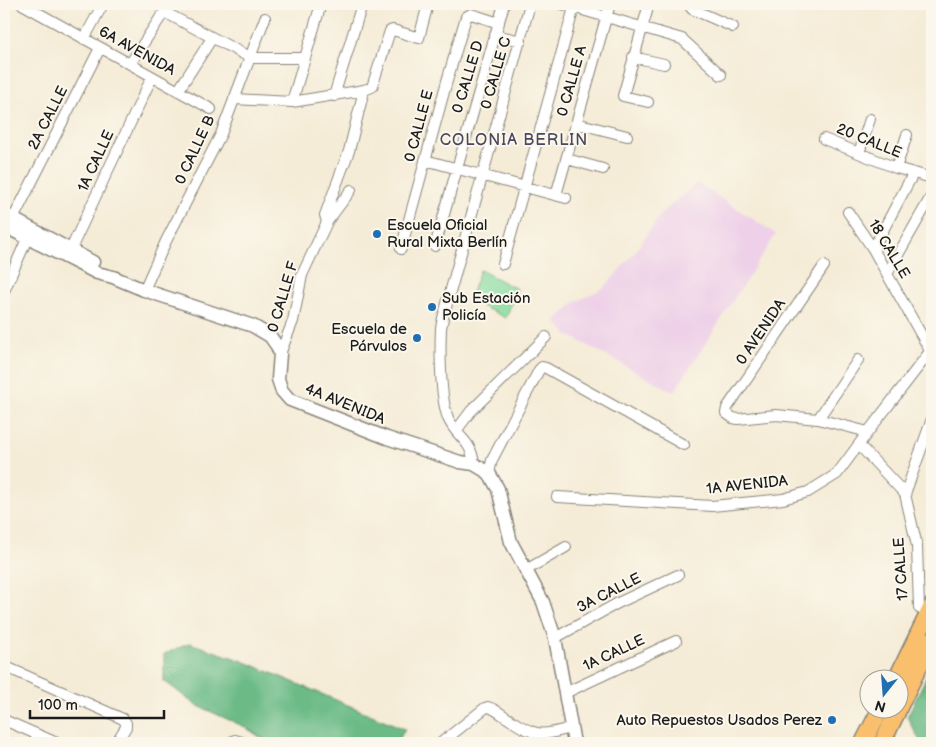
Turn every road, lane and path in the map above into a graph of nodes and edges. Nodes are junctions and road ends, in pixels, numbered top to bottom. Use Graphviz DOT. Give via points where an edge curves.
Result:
graph roads {
  1 [pos="22,4"];
  2 [pos="103,4"];
  3 [pos="321,4"];
  4 [pos="362,4"];
  5 [pos="428,4"];
  6 [pos="504,4"];
  7 [pos="530,4"];
  8 [pos="562,4"];
  9 [pos="610,4"];
  10 [pos="649,4"];
  11 [pos="688,4"];
  12 [pos="574,6"];
  13 [pos="38,8"];
  14 [pos="606,17"];
  15 [pos="266,18"];
  16 [pos="499,23"];
  17 [pos="642,26"];
  18 [pos="733,27"];
  19 [pos="496,35"];
  20 [pos="212,38"];
  21 [pos="84,39"];
  22 [pos="521,41"];
  23 [pos="100,48"];
  24 [pos="634,57"];
  25 [pos="251,58"];
  26 [pos="305,58"];
  27 [pos="130,64"];
  28 [pos="664,64"];
  29 [pos="721,75"];
  30 [pos="152,77"];
  31 [pos="368,89"];
  32 [pos="178,91"];
  33 [pos="334,96"];
  34 [pos="234,99"];
  35 [pos="292,102"];
  36 [pos="648,102"];
  37 [pos="211,109"];
  38 [pos="870,119"];
  39 [pos="576,123"];
  40 [pos="907,135"];
  41 [pos="627,136"];
  42 [pos="824,139"];
  43 [pos="859,153"];
  44 [pos="567,159"];
  45 [pos="425,160"];
  46 [pos="456,168"];
  47 [pos="603,168"];
  48 [pos="896,168"];
  49 [pos="913,174"];
  50 [pos="482,176"];
  51 [pos="932,178"];
  52 [pos="525,187"];
  53 [pos="351,190"];
  54 [pos="932,195"];
  55 [pos="848,212"];
  56 [pos="7,222"];
  57 [pos="328,222"];
  58 [pos="27,238"];
  59 [pos="435,246"];
  60 [pos="401,249"];
  61 [pos="873,249"];
  62 [pos="68,254"];
  63 [pos="503,264"];
  64 [pos="824,266"];
  65 [pos="886,274"];
  66 [pos="144,290"];
  67 [pos="4,292"];
  68 [pos="546,337"];
  69 [pos="931,352"];
  70 [pos="280,354"];
  71 [pos="858,360"];
  72 [pos="818,419"];
  73 [pos="932,420"];
  74 [pos="456,431"];
  75 [pos="868,432"];
  76 [pos="684,445"];
  77 [pos="859,445"];
  78 [pos="474,464"];
  79 [pos="489,473"];
  80 [pos="905,494"];
  81 [pos="557,497"];
  82 [pos="566,547"];
  83 [pos="526,570"];
  84 [pos="678,575"];
  85 [pos="930,610"];
  86 [pos="555,638"];
  87 [pos="932,640"];
  88 [pos="676,641"];
  89 [pos="4,666"];
  90 [pos="901,670"];
  91 [pos="908,689"];
  92 [pos="565,693"];
  93 [pos="4,720"];
  94 [pos="875,720"];
  95 [pos="893,720"];
  96 [pos="571,728"];
  97 [pos="57,743"];
  98 [pos="116,743"];
  99 [pos="230,743"];
  100 [pos="245,743"];
  101 [pos="441,743"];
  102 [pos="574,743"];
  103 [pos="863,743"];
  104 [pos="882,743"];
  1 -- 13 [label="street, 6A AVENIDA"];
  2 -- 21 [label="street"];
  3 -- 26 [label="street"];
  4 -- 33 [label="street"];
  5 -- 31 [label="street, 0 CALLE F" via="419,38 390,31"];
  6 -- 16 [label="street, 0 CALLE D"];
  7 -- 22 [label="street, 0 CALLE C"];
  8 -- 12 [label="street"];
  9 -- 14 [label="street, 0 CALLE A"];
  10 -- 17 [label="street"];
  11 -- 18 [label="street" via="692,10"];
  12 -- 14 [label="street"];
  12 -- 52 [label="street"];
  13 -- 21 [label="street, 6A AVENIDA"];
  14 -- 17 [label="street"];
  14 -- 39 [label="street, 0 CALLE A"];
  15 -- 25 [label="street, 0 CALLE B"];
  16 -- 19 [label="street, 0 CALLE D"];
  16 -- 45 [label="street, 0 CALLE E" via="471,14 466,17"];
  17 -- 24 [label="street"];
  17 -- 29 [label="street" via="682,39"];
  19 -- 22 [label="street"];
  19 -- 46 [label="street, 0 CALLE D"];
  20 -- 25 [label="street"];
  20 -- 27 [label="street" via="165,14"];
  20 -- 32 [label="street"];
  21 -- 23 [label="street, 6A AVENIDA"];
  22 -- 50 [label="street, 0 CALLE C"];
  23 -- 27 [label="street, 6A AVENIDA"];
  23 -- 56 [label="street, 2A CALLE"];
  24 -- 28 [label="street"];
  24 -- 36 [label="street" via="623,96"];
  25 -- 26 [label="street"];
  25 -- 34 [label="street, 0 CALLE B"];
  26 -- 35 [label="street"];
  27 -- 30 [label="street, 6A AVENIDA"];
  30 -- 32 [label="street, 6A AVENIDA"];
  30 -- 62 [label="street, 1A CALLE"];
  31 -- 33 [label="street"];
  31 -- 57 [label="street, 0 CALLE F" via="325,215"];
  32 -- 37 [label="street, 6A AVENIDA"];
  33 -- 35 [label="street"];
  34 -- 35 [label="street"];
  34 -- 66 [label="street, 0 CALLE B" via="221,134"];
  38 -- 43 [label="street"];
  39 -- 41 [label="street"];
  39 -- 44 [label="street, 0 CALLE A"];
  40 -- 48 [label="street"];
  42 -- 43 [label="street, 20 CALLE"];
  43 -- 48 [label="street, 20 CALLE"];
  44 -- 47 [label="street"];
  44 -- 52 [label="street, 0 CALLE A" via="561,196"];
  45 -- 46 [label="street"];
  45 -- 60 [label="street, 0 CALLE E"];
  46 -- 50 [label="street"];
  46 -- 59 [label="street, 0 CALLE D"];
  48 -- 49 [label="street, 20 CALLE"];
  49 -- 51 [label="street, 20 CALLE"];
  49 -- 61 [label="street"];
  50 -- 52 [label="street"];
  50 -- 74 [label="street, 0 CALLE C" via="443,318 444,404 448,420"];
  52 -- 63 [label="street"];
  53 -- 57 [label="street, 0 CALLE F"];
  54 -- 65 [label="street"];
  55 -- 61 [label="street, 18 CALLE"];
  56 -- 58 [label="street"];
  56 -- 62 [label="street"];
  57 -- 70 [label="street, 0 CALLE F" via="302,275 293,321"];
  58 -- 62 [label="street"];
  58 -- 67 [label="street"];
  61 -- 65 [label="street, 18 CALLE"];
  62 -- 66 [label="street" via="97,273"];
  64 -- 72 [label="street, 0 AVENIDA" via="727,408 728,415 738,418 776,415"];
  65 -- 69 [label="street, 18 CALLE"];
  66 -- 70 [label="street" via="253,326 270,336"];
  68 -- 74 [label="street"];
  69 -- 75 [label="street, 1A AVENIDA"];
  70 -- 78 [label="street, 4A AVENIDA" via="278,378 282,391 290,400 386,438"];
  71 -- 72 [label="street"];
  72 -- 75 [label="street"];
  73 -- 80 [label="street"];
  74 -- 78 [label="street, 0 CALLE C" via="470,447"];
  75 -- 77 [label="street, 1A AVENIDA"];
  76 -- 79 [label="street" via="542,367 492,460"];
  77 -- 80 [label="street"];
  77 -- 81 [label="street, 1A AVENIDA" via="837,474 808,492 783,499 712,506"];
  78 -- 79 [label="street, 4A AVENIDA"];
  79 -- 83 [label="street" via="498,489 511,542"];
  80 -- 85 [label="street, 17 CALLE" via="917,546 919,608"];
  82 -- 83 [label="street"];
  83 -- 86 [label="street" via="543,602"];
  84 -- 86 [label="street, 3A CALLE"];
  85 -- 90 [label="highway"];
  86 -- 92 [label="street"];
  87 -- 91 [label="highway"];
  88 -- 92 [label="street, 1A CALLE"];
  89 -- 98 [label="street" via="123,719 126,728"];
  92 -- 96 [label="street"];
  93 -- 97 [label="street"];
  94 -- 103 [label="highway"];
  95 -- 104 [label="highway"];
  96 -- 101 [label="street" via="537,734 526,731 488,707"];
  96 -- 102 [label="street"];
  99 -- 100 [label="street" via="234,740"];
}
